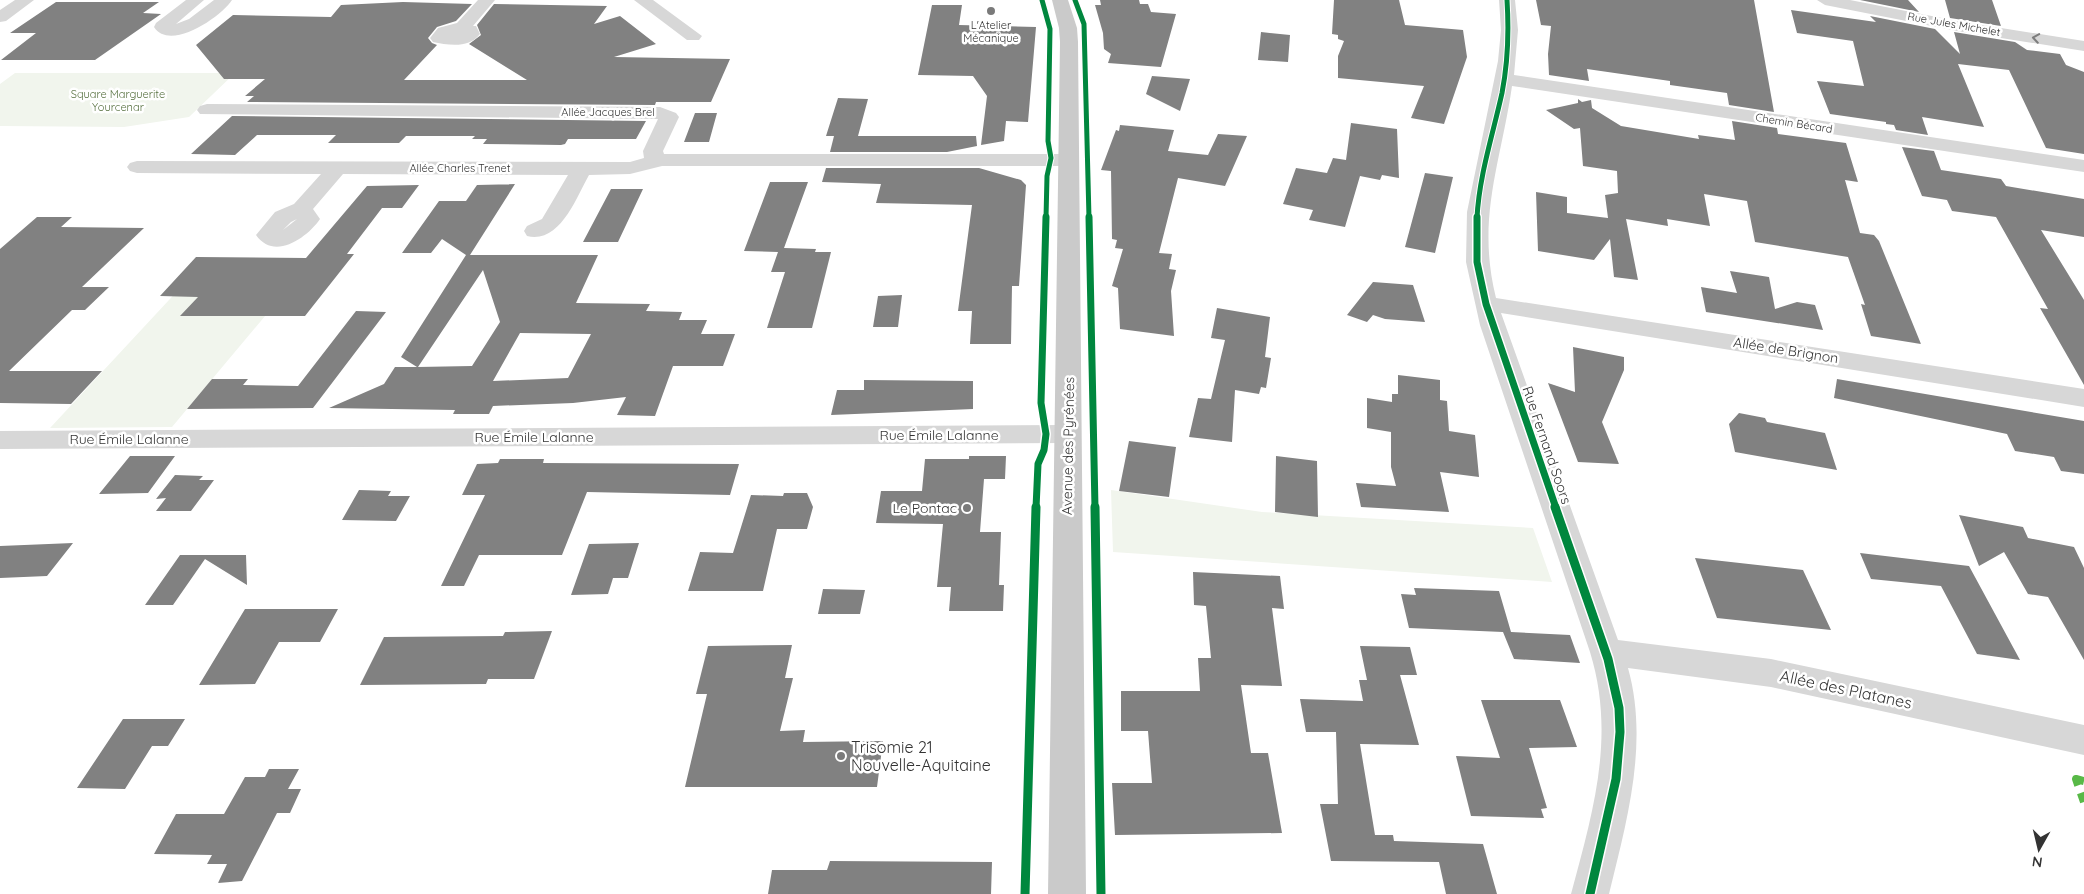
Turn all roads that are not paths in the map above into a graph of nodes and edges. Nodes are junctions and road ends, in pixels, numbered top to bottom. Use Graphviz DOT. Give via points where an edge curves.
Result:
graph roads {
  1 [pos="26,0"];
  2 [pos="196,0"];
  3 [pos="224,0"];
  4 [pos="487,0"];
  5 [pos="642,0"];
  6 [pos="1060,0"];
  7 [pos="1507,0"];
  8 [pos="1825,0"];
  9 [pos="1916,0"];
  10 [pos="0,17"];
  11 [pos="1938,22"];
  12 [pos="462,28"];
  13 [pos="693,36"];
  14 [pos="2084,46"];
  15 [pos="1503,79"];
  16 [pos="206,110"];
  17 [pos="662,160"];
  18 [pos="1068,160"];
  19 [pos="2084,166"];
  20 [pos="137,167"];
  21 [pos="338,167"];
  22 [pos="582,168"];
  23 [pos="302,209"];
  24 [pos="535,232"];
  25 [pos="1487,305"];
  26 [pos="2084,398"];
  27 [pos="1068,434"];
  28 [pos="0,440"];
  29 [pos="1606,652"];
  30 [pos="2084,740"];
  31 [pos="1066,894"];
  32 [pos="1590,894"];
  1 -- 10 [label="street"];
  2 -- 3 [label="street" via="162,27 170,30 184,28"];
  4 -- 12 [label="street"];
  5 -- 13 [label="street"];
  6 -- 18 [label="main road, Avenue des Pyrénées" via="1069,42"];
  7 -- 15 [label="street, Rue Fernand Soors" via="1510,29"];
  8 -- 11 [label="street, Rue Jules Michelet"];
  9 -- 11 [label="street"];
  14 -- 11 [label="street, Rue Jules Michelet, one-way"];
  15 -- 19 [label="street, Chemin Bécard"];
  15 -- 25 [label="street, Rue Fernand Soors" via="1476,226 1478,262"];
  16 -- 17 [label="street, Allée Jacques Brel" via="660,113 669,117 653,150 653,157"];
  17 -- 18 [label="street"];
  17 -- 22 [label="street, Allée Charles Trenet" via="630,168"];
  18 -- 27 [label="main road, Avenue des Pyrénées"];
  20 -- 21 [label="street, Allée Charles Trenet"];
  21 -- 22 [label="street, Allée Charles Trenet"];
  21 -- 23 [label="street"];
  22 -- 24 [label="street" via="550,223"];
  25 -- 26 [label="street, Allée de Brignon"];
  25 -- 29 [label="street, Rue Fernand Soors"];
  27 -- 28 [label="street, Rue Émile Lalanne"];
  27 -- 31 [label="main road, Avenue des Pyrénées"];
  29 -- 30 [label="street, Allée des Platanes" via="1771,673"];
  29 -- 32 [label="street, Rue Fernand Soors" via="1617,691 1620,731 1612,804"];
}
